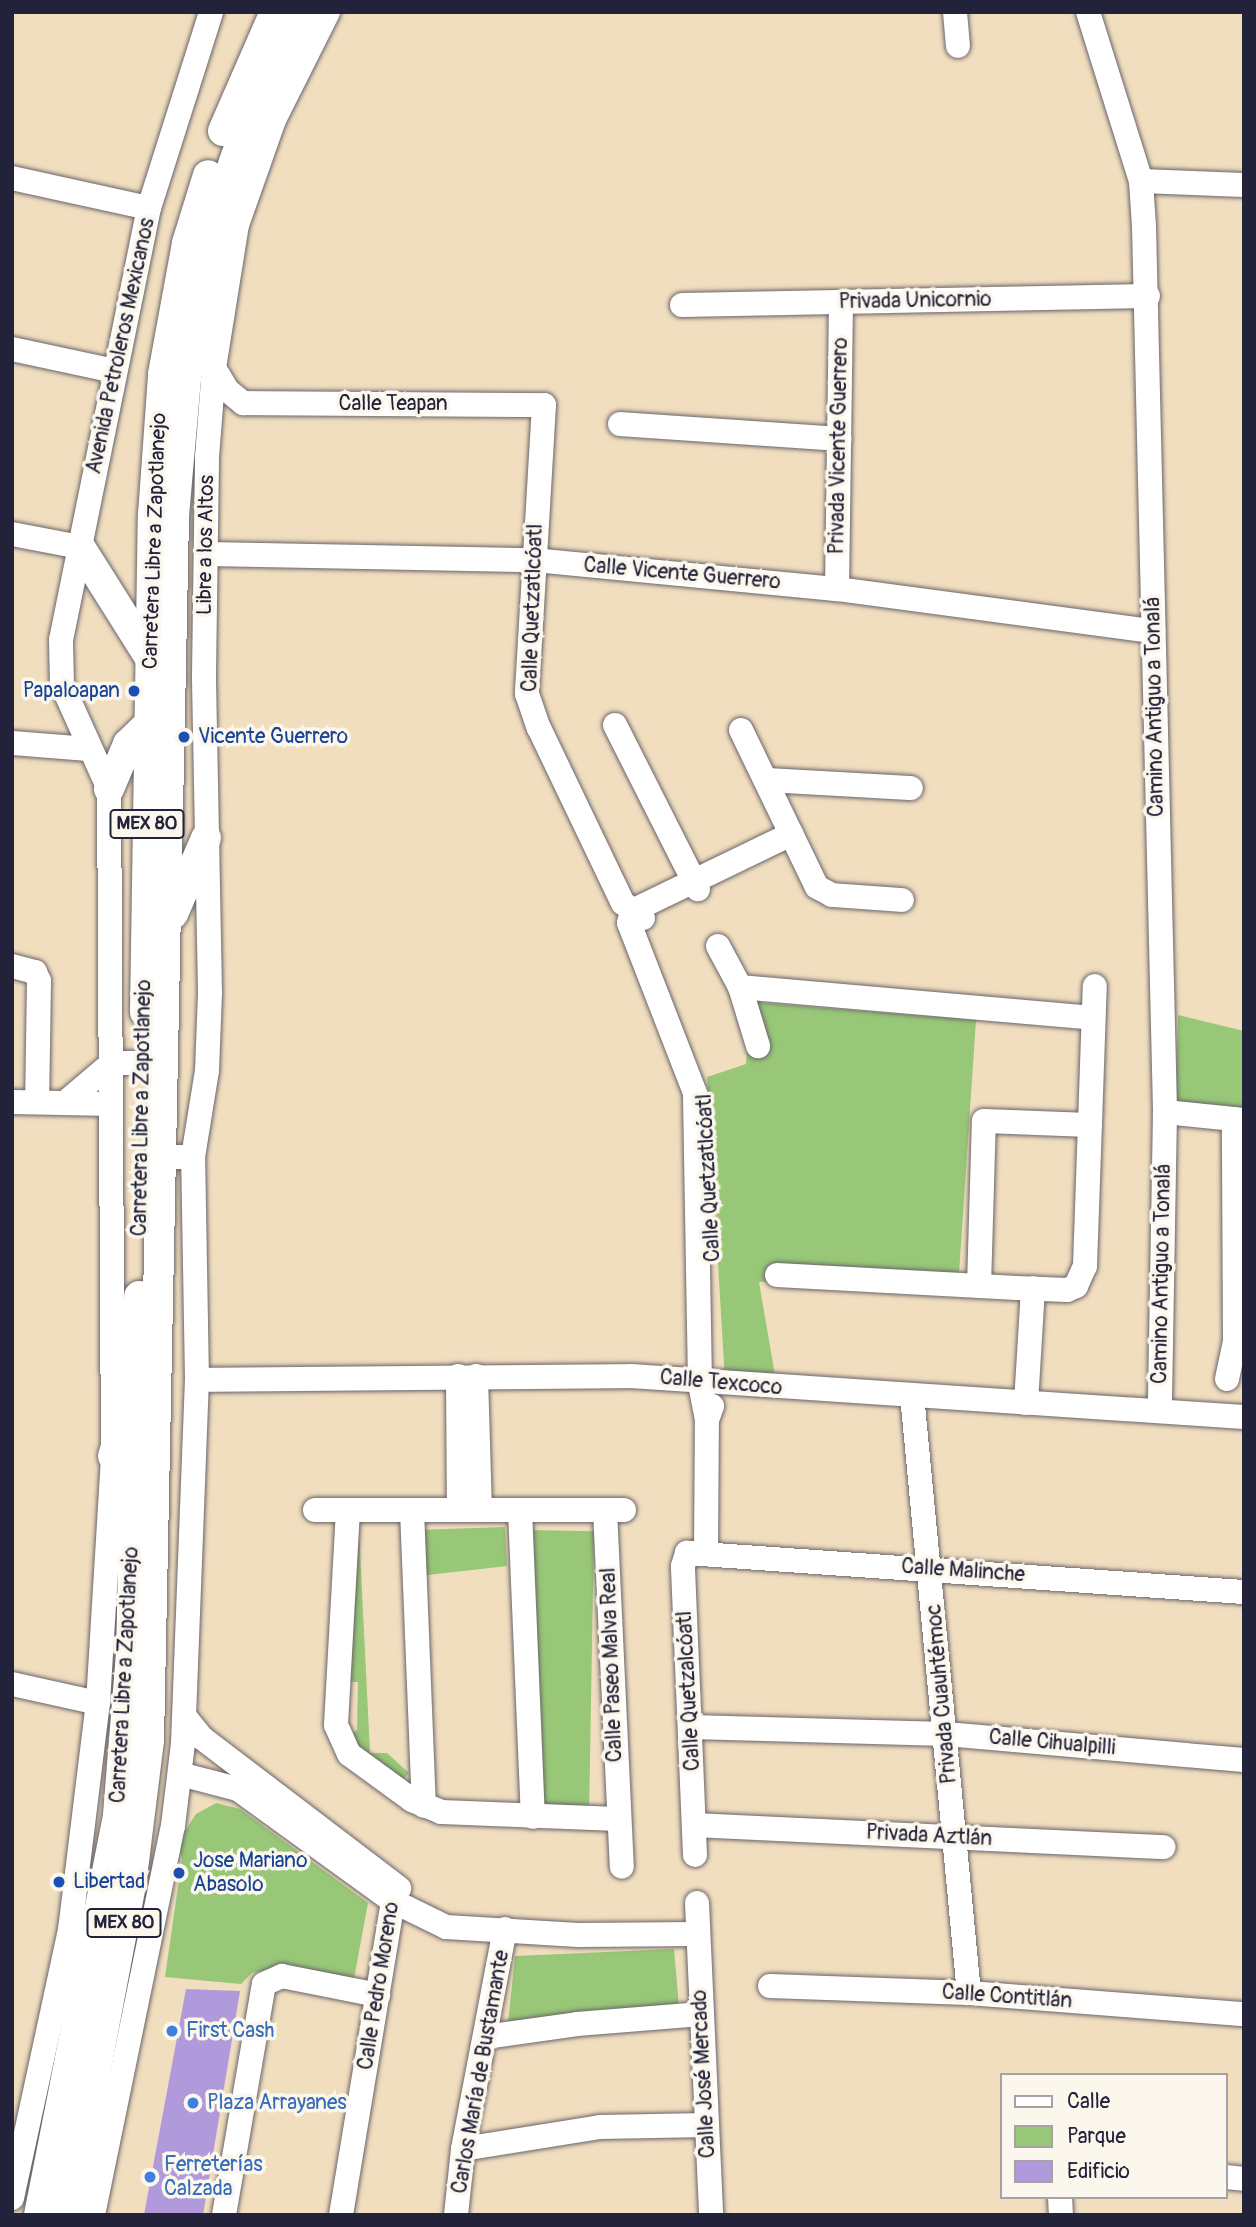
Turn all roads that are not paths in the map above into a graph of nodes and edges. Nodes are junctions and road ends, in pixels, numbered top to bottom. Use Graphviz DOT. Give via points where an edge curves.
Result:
graph roads {
  1 [pos="211,12"];
  2 [pos="275,12"];
  3 [pos="304,12"];
  4 [pos="328,12"];
  5 [pos="955,12"];
  6 [pos="1088,12"];
  7 [pos="958,46"];
  8 [pos="12,178"];
  9 [pos="1141,181"];
  10 [pos="1244,185"];
  11 [pos="149,208"];
  12 [pos="219,253"];
  13 [pos="1148,296"];
  14 [pos="841,303"];
  15 [pos="682,305"];
  16 [pos="12,349"];
  17 [pos="214,368"];
  18 [pos="115,371"];
  19 [pos="243,403"];
  20 [pos="544,405"];
  21 [pos="620,424"];
  22 [pos="839,439"];
  23 [pos="207,457"];
  24 [pos="12,534"];
  25 [pos="80,547"];
  26 [pos="207,554"];
  27 [pos="534,560"];
  28 [pos="837,589"];
  29 [pos="1153,631"];
  30 [pos="161,665"];
  31 [pos="204,676"];
  32 [pos="149,724"];
  33 [pos="615,725"];
  34 [pos="741,730"];
  35 [pos="12,743"];
  36 [pos="89,749"];
  37 [pos="766,780"];
  38 [pos="911,788"];
  39 [pos="109,789"];
  40 [pos="206,838"];
  41 [pos="793,839"];
  42 [pos="695,884"];
  43 [pos="902,900"];
  44 [pos="638,914"];
  45 [pos="167,928"];
  46 [pos="719,946"];
  47 [pos="12,966"];
  48 [pos="1095,986"];
  49 [pos="740,987"];
  50 [pos="1093,1018"];
  51 [pos="758,1046"];
  52 [pos="112,1063"];
  53 [pos="144,1063"];
  54 [pos="12,1102"];
  55 [pos="37,1102"];
  56 [pos="66,1102"];
  57 [pos="111,1104"];
  58 [pos="1165,1112"];
  59 [pos="1239,1119"];
  60 [pos="1090,1125"];
  61 [pos="162,1157"];
  62 [pos="192,1157"];
  63 [pos="1239,1233"];
  64 [pos="777,1275"];
  65 [pos="979,1286"];
  66 [pos="1025,1288"];
  67 [pos="1239,1342"];
  68 [pos="467,1376"];
  69 [pos="1227,1379"];
  70 [pos="197,1380"];
  71 [pos="137,1381"];
  72 [pos="707,1384"];
  73 [pos="912,1395"];
  74 [pos="1018,1402"];
  75 [pos="1160,1410"];
  76 [pos="1244,1417"];
  77 [pos="113,1456"];
  78 [pos="314,1510"];
  79 [pos="348,1510"];
  80 [pos="412,1510"];
  81 [pos="469,1510"];
  82 [pos="520,1510"];
  83 [pos="695,1554"];
  84 [pos="931,1569"];
  85 [pos="1244,1592"];
  86 [pos="12,1684"];
  87 [pos="98,1703"];
  88 [pos="185,1717"];
  89 [pos="691,1727"];
  90 [pos="946,1734"];
  91 [pos="1244,1760"];
  92 [pos="180,1774"];
  93 [pos="425,1806"];
  94 [pos="533,1817"];
  95 [pos="618,1819"];
  96 [pos="695,1825"];
  97 [pos="955,1837"];
  98 [pos="1163,1847"];
  99 [pos="695,1855"];
  100 [pos="622,1867"];
  101 [pos="400,1898"];
  102 [pos="697,1903"];
  103 [pos="505,1929"];
  104 [pos="696,1934"];
  105 [pos="109,1937"];
  106 [pos="770,1986"];
  107 [pos="969,1993"];
  108 [pos="378,1995"];
  109 [pos="702,2014"];
  110 [pos="1244,2014"];
  111 [pos="485,2037"];
  112 [pos="707,2124"];
  113 [pos="463,2149"];
  114 [pos="12,2199"];
  115 [pos="39,2215"];
  116 [pos="68,2215"];
  117 [pos="93,2215"];
  118 [pos="224,2215"];
  119 [pos="341,2215"];
  120 [pos="456,2215"];
  121 [pos="711,2215"];
  1 -- 11 [label="street, Avenida Petroleros Mexicanos"];
  2 -- 30 [label="main road, Carretera Libre a Zapotlanejo / MEX 80" via="226,125 187,243 163,374"];
  3 -- 12 [label="main road, Carretera Libre a Zapotlanejo / MEX 80" via="248,121 215,214"];
  4 -- 12 [label="street, Libre a los Altos" via="274,120"];
  5 -- 7 [label="street"];
  6 -- 9 [label="street, Camino Antiguo a Tonalá"];
  8 -- 11 [label="street"];
  9 -- 10 [label="street"];
  9 -- 13 [label="street, Camino Antiguo a Tonalá"];
  11 -- 18 [label="street, Avenida Petroleros Mexicanos"];
  12 -- 17 [label="street, Libre a los Altos"];
  12 -- 30 [label="main road, Carretera Libre a Zapotlanejo / MEX 80" via="186,378"];
  13 -- 14 [label="street, Privada Unicornio"];
  13 -- 29 [label="street, Camino Antiguo a Tonalá"];
  14 -- 15 [label="street, Privada Unicornio"];
  14 -- 22 [label="street, Privada Vicente Guerrero"];
  16 -- 18 [label="street"];
  17 -- 19 [label="street" via="227,390"];
  17 -- 23 [label="street, Libre a los Altos"];
  18 -- 25 [label="street, Avenida Petroleros Mexicanos"];
  19 -- 20 [label="street, Calle Teapan"];
  19 -- 23 [label="street" via="229,417"];
  20 -- 27 [label="street, Calle Quetzatlcóatl"];
  21 -- 22 [label="street"];
  22 -- 28 [label="street, Privada Vicente Guerrero"];
  23 -- 26 [label="street, Libre a los Altos"];
  24 -- 25 [label="street"];
  25 -- 30 [label="main road"];
  25 -- 36 [label="street, Avenida Petroleros Mexicanos" via="61,640 62,685"];
  26 -- 27 [label="street, Calle Vicente Guerrero"];
  26 -- 31 [label="street, Libre a los Altos"];
  27 -- 28 [label="street, Calle Vicente Guerrero"];
  27 -- 44 [label="street, Calle Quetzatlcóatl" via="527,665 530,705 623,903"];
  28 -- 29 [label="street, Calle Vicente Guerrero"];
  29 -- 58 [label="street, Camino Antiguo a Tonalá"];
  30 -- 31 [label="street"];
  30 -- 32 [label="main road, Carretera Libre a Zapotlanejo / MEX 80"];
  30 -- 45 [label="main road, Carretera Libre a Zapotlanejo / MEX 80"];
  31 -- 40 [label="street, Libre a los Altos"];
  32 -- 39 [label="main road" via="128,744"];
  32 -- 53 [label="main road, Carretera Libre a Zapotlanejo / MEX 80"];
  33 -- 42 [label="street"];
  34 -- 37 [label="street"];
  35 -- 36 [label="street" via="41,749"];
  36 -- 39 [label="street"];
  37 -- 38 [label="street"];
  37 -- 41 [label="street"];
  39 -- 52 [label="street, Carretera Libre a Zapotlanejo"];
  40 -- 45 [label="main road"];
  40 -- 62 [label="street, Libre a los Altos" via="207,1071"];
  41 -- 42 [label="street"];
  41 -- 43 [label="street" via="824,892"];
  42 -- 44 [label="street"];
  44 -- 72 [label="street, Calle Quetzatlcóatl" via="644,940 706,1090"];
  45 -- 61 [label="main road, Carretera Libre a Zapotlanejo / MEX 80"];
  46 -- 49 [label="street"];
  47 -- 55 [label="street" via="35,972 39,981"];
  48 -- 50 [label="street"];
  49 -- 50 [label="street"];
  49 -- 51 [label="street"];
  50 -- 60 [label="street"];
  52 -- 53 [label="street"];
  52 -- 56 [label="street"];
  52 -- 57 [label="street, Carretera Libre a Zapotlanejo"];
  53 -- 71 [label="main road, Carretera Libre a Zapotlanejo / MEX 80"];
  54 -- 55 [label="street"];
  55 -- 56 [label="street"];
  56 -- 57 [label="street"];
  57 -- 77 [label="street, Carretera Libre a Zapotlanejo"];
  58 -- 59 [label="street"];
  58 -- 75 [label="street, Camino Antiguo a Tonalá"];
  59 -- 63 [label="street"];
  60 -- 65 [label="street" via="984,1121"];
  60 -- 66 [label="street" via="1082,1278 1066,1290"];
  61 -- 62 [label="street, Carretera Libre a Zapotlanejo"];
  61 -- 105 [label="main road, Carretera Libre a Zapotlanejo / MEX 80" via="149,1728 142,1814"];
  62 -- 70 [label="street, Carretera Libre a Zapotlanejo"];
  63 -- 67 [label="street"];
  64 -- 65 [label="street"];
  65 -- 66 [label="street"];
  66 -- 74 [label="street"];
  67 -- 69 [label="street"];
  68 -- 70 [label="street, Calle Texcoco"];
  68 -- 72 [label="street, Calle Texcoco" via="631,1376"];
  68 -- 81 [label="street"];
  70 -- 88 [label="street, Carretera Libre a Zapotlanejo"];
  71 -- 77 [label="main road"];
  71 -- 105 [label="main road, Carretera Libre a Zapotlanejo / MEX 80" via="131,1655"];
  72 -- 73 [label="street, Calle Texcoco"];
  72 -- 83 [label="street, Calle Quetzatlcóatl"];
  73 -- 74 [label="street, Calle Texcoco"];
  73 -- 84 [label="street, Privada Cuauhtémoc"];
  74 -- 75 [label="street, Calle Texcoco"];
  75 -- 76 [label="street, Calle Texcoco"];
  77 -- 87 [label="street, Carretera Libre a Zapotlanejo"];
  78 -- 79 [label="street, Calle Paseo Malva Real"];
  79 -- 80 [label="street, Calle Paseo Malva Real"];
  79 -- 93 [label="street" via="337,1732 349,1754"];
  80 -- 81 [label="street, Calle Paseo Malva Real"];
  80 -- 93 [label="street"];
  81 -- 82 [label="street, Calle Paseo Malva Real"];
  82 -- 94 [label="street"];
  82 -- 95 [label="street, Calle Paseo Malva Real" via="614,1510"];
  83 -- 84 [label="street, Calle Malinche"];
  83 -- 89 [label="street, Calle Quetzalcóatl"];
  84 -- 85 [label="street, Calle Malinche"];
  84 -- 90 [label="street, Privada Cuauhtémoc"];
  86 -- 87 [label="street"];
  87 -- 105 [label="street, Carretera Libre a Zapotlanejo"];
  88 -- 92 [label="street, Carretera Libre a Zapotlanejo"];
  88 -- 101 [label="street" via="202,1738"];
  89 -- 90 [label="street, Calle Cihualpilli"];
  89 -- 96 [label="street, Calle Quetzalcóatl"];
  90 -- 91 [label="street, Calle Cihualpilli"];
  90 -- 97 [label="street, Privada Cuauhtémoc"];
  92 -- 101 [label="street" via="238,1789"];
  92 -- 105 [label="street, Carretera Libre a Zapotlanejo"];
  93 -- 94 [label="street" via="441,1812"];
  94 -- 95 [label="street"];
  95 -- 100 [label="street, Calle Paseo Malva Real"];
  96 -- 97 [label="street, Privada Aztlán"];
  96 -- 99 [label="street, Calle Quetzalcóatl"];
  97 -- 98 [label="street, Privada Aztlán"];
  97 -- 107 [label="street, Privada Cuauhtémoc"];
  101 -- 103 [label="street" via="446,1927"];
  101 -- 108 [label="street, Calle Pedro Moreno"];
  102 -- 104 [label="street, Calle José Mercado"];
  103 -- 104 [label="street" via="578,1935"];
  103 -- 111 [label="street, Carlos María de Bustamante"];
  104 -- 109 [label="street, Calle José Mercado"];
  105 -- 114 [label="street, Carretera Libre a Zapotlanejo"];
  105 -- 115 [label="main road, Carretera Libre a Zapotlanejo / MEX 80"];
  105 -- 116 [label="main road, Carretera Libre a Zapotlanejo / MEX 80"];
  105 -- 117 [label="street, Carretera Libre a Zapotlanejo"];
  106 -- 107 [label="street, Calle Contitlán"];
  107 -- 110 [label="street, Calle Contitlán"];
  108 -- 118 [label="street" via="282,1976 264,1984"];
  108 -- 119 [label="street, Calle Pedro Moreno"];
  109 -- 111 [label="street"];
  109 -- 112 [label="street, Calle José Mercado"];
  111 -- 113 [label="street, Carlos María de Bustamante"];
  112 -- 113 [label="street" via="600,2127"];
  112 -- 121 [label="street, Calle José Mercado"];
  113 -- 120 [label="street, Carlos María de Bustamante"];
}
